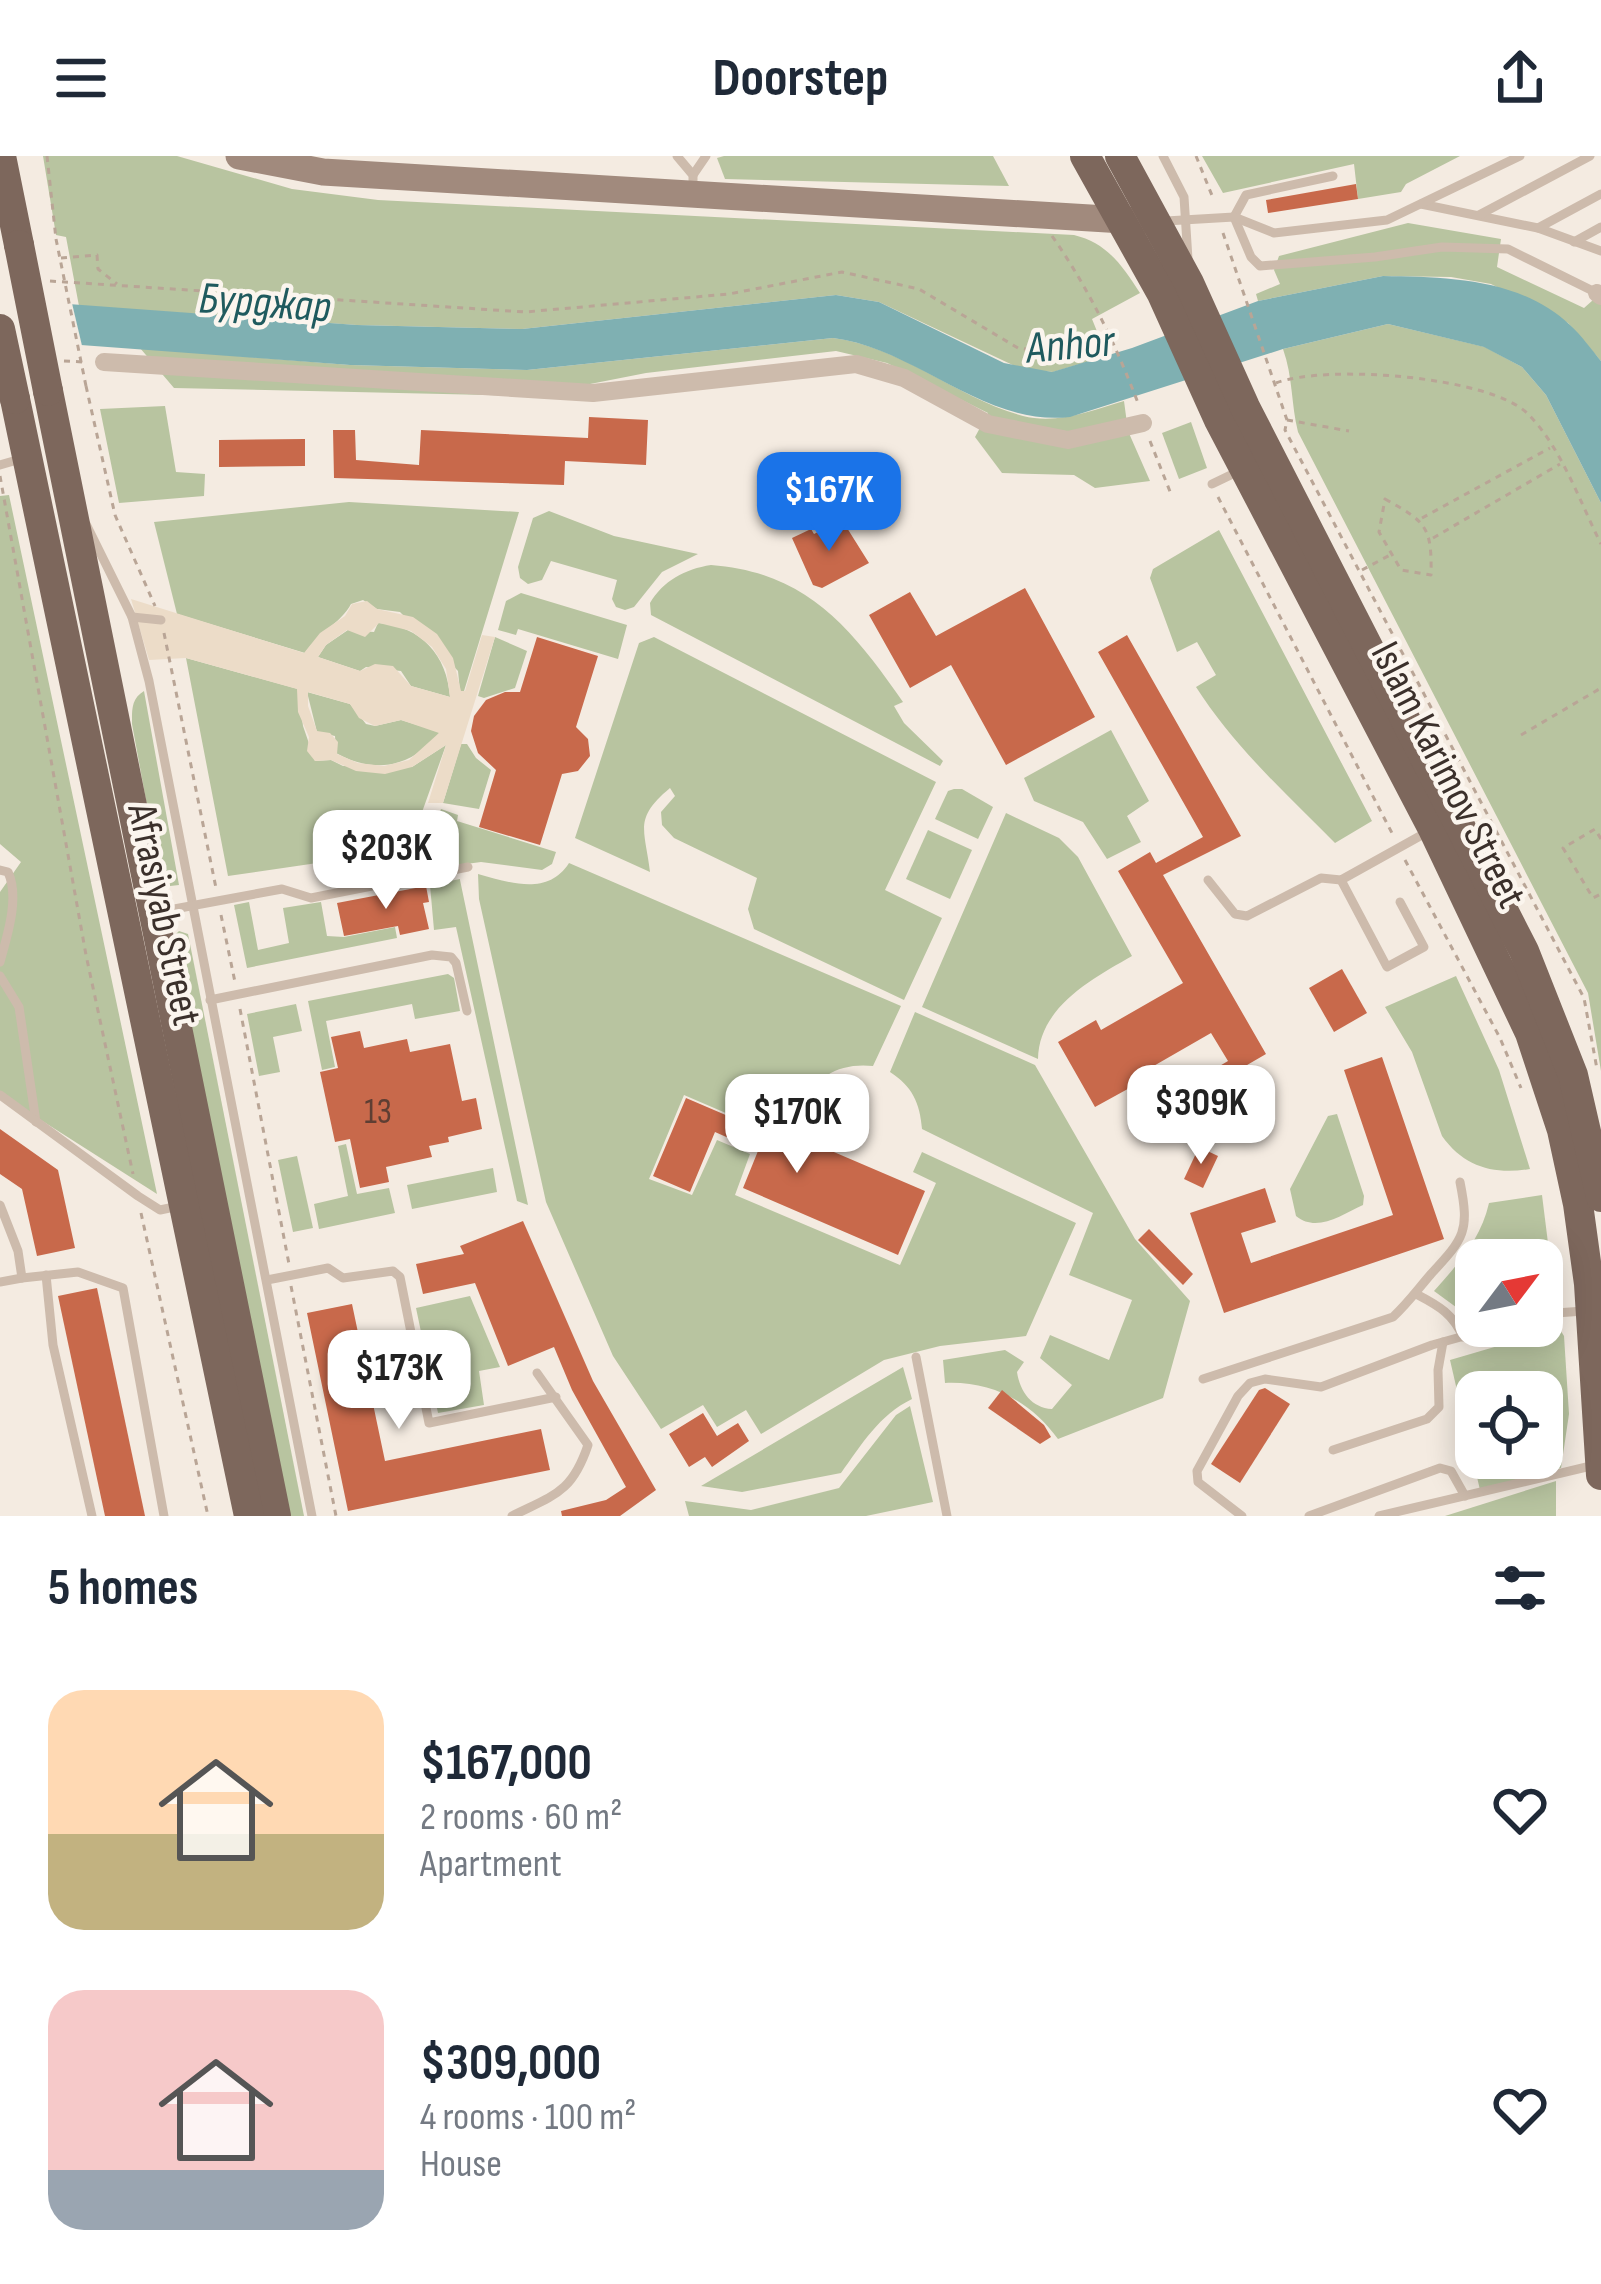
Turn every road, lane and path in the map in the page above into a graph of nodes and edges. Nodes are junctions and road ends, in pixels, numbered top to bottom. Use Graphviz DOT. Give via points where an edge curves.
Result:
graph roads {
  1 [pos="1,156"];
  2 [pos="47,156"];
  3 [pos="239,156"];
  4 [pos="285,156"];
  5 [pos="677,156"];
  6 [pos="706,156"];
  7 [pos="1084,156"];
  8 [pos="1120,156"];
  9 [pos="1163,156"];
  10 [pos="1196,156"];
  11 [pos="1520,156"];
  12 [pos="1591,156"];
  13 [pos="324,164"];
  14 [pos="1333,176"];
  15 [pos="693,187"];
  16 [pos="1601,194"];
  17 [pos="1213,198"];
  18 [pos="1420,204"];
  19 [pos="1118,215"];
  20 [pos="1479,215"];
  21 [pos="1234,218"];
  22 [pos="1171,221"];
  23 [pos="1511,226"];
  24 [pos="1222,227"];
  25 [pos="1601,227"];
  26 [pos="1538,228"];
  27 [pos="1047,230"];
  28 [pos="1572,243"];
  29 [pos="1508,249"];
  30 [pos="1601,251"];
  31 [pos="61,258"];
  32 [pos="47,281"];
  33 [pos="118,285"];
  34 [pos="1176,288"];
  35 [pos="1599,295"];
  36 [pos="0,329"];
  37 [pos="1109,332"];
  38 [pos="104,362"];
  39 [pos="1274,384"];
  40 [pos="1232,414"];
  41 [pos="1142,415"];
  42 [pos="1287,420"];
  43 [pos="1349,431"];
  44 [pos="1552,448"];
  45 [pos="60,450"];
  46 [pos="14,461"];
  47 [pos="1560,464"];
  48 [pos="1244,469"];
  49 [pos="0,475"];
  50 [pos="1212,484"];
  51 [pos="1171,494"];
  52 [pos="70,498"];
  53 [pos="1420,519"];
  54 [pos="1432,539"];
  55 [pos="1601,544"];
  56 [pos="1392,554"];
  57 [pos="1360,571"];
  58 [pos="132,617"];
  59 [pos="161,620"];
  60 [pos="1601,688"];
  61 [pos="1521,735"];
  62 [pos="1443,823"];
  63 [pos="1601,838"];
  64 [pos="1399,848"];
  65 [pos="468,867"];
  66 [pos="0,870"];
  67 [pos="1208,880"];
  68 [pos="1341,880"];
  69 [pos="1601,894"];
  70 [pos="218,900"];
  71 [pos="1400,902"];
  72 [pos="190,905"];
  73 [pos="153,913"];
  74 [pos="0,962"];
  75 [pos="0,976"];
  76 [pos="237,994"];
  77 [pos="210,1000"];
  78 [pos="467,1011"];
  79 [pos="1597,1069"];
  80 [pos="1521,1088"];
  81 [pos="0,1095"];
  82 [pos="36,1122"];
  83 [pos="1460,1182"];
  84 [pos="137,1196"];
  85 [pos="1595,1196"];
  86 [pos="0,1205"];
  87 [pos="184,1205"];
  88 [pos="46,1275"];
  89 [pos="289,1276"];
  90 [pos="22,1278"];
  91 [pos="267,1280"];
  92 [pos="0,1282"];
  93 [pos="1418,1295"];
  94 [pos="1591,1310"];
  95 [pos="1563,1312"];
  96 [pos="1455,1321"];
  97 [pos="1455,1338"];
  98 [pos="1443,1342"];
  99 [pos="916,1358"];
  100 [pos="537,1373"];
  101 [pos="1203,1378"];
  102 [pos="556,1397"];
  103 [pos="1333,1450"];
  104 [pos="1600,1464"];
  105 [pos="1601,1475"];
  106 [pos="1465,1496"];
  107 [pos="92,1516"];
  108 [pos="164,1516"];
  109 [pos="208,1516"];
  110 [pos="250,1516"];
  111 [pos="276,1516"];
  112 [pos="312,1516"];
  113 [pos="336,1516"];
  114 [pos="512,1516"];
  115 [pos="947,1516"];
  116 [pos="1242,1516"];
  117 [pos="1309,1516"];
  118 [pos="1379,1516"];
  1 -- 45 [label="main road, Afrasiyab Street, bridge"];
  2 -- 31 [label="path, bridge"];
  3 -- 13 [label="street"];
  4 -- 13 [label="street"];
  5 -- 15 [label="lane"];
  6 -- 15 [label="lane"];
  7 -- 19 [label="main road, Islam Karimov Street"];
  8 -- 22 [label="main road, Islam Karimov Street"];
  9 -- 22 [label="lane" via="1184,197"];
  10 -- 17 [label="path"];
  11 -- 18 [label="lane"];
  12 -- 20 [label="lane"];
  13 -- 15 [label="street"];
  14 -- 21 [label="lane" via="1246,195"];
  15 -- 19 [label="street"];
  16 -- 26 [label="lane"];
  18 -- 20 [label="lane"];
  18 -- 21 [label="lane" via="1387,220 1274,233"];
  19 -- 22 [label="street"];
  19 -- 34 [label="main road, Islam Karimov Street"];
  20 -- 23 [label="lane"];
  21 -- 22 [label="lane"];
  21 -- 29 [label="lane" via="1259,266 1442,247"];
  22 -- 34 [label="main road, Islam Karimov Street"];
  23 -- 26 [label="lane"];
  23 -- 29 [label="lane"];
  24 -- 39 [label="path"];
  25 -- 28 [label="lane"];
  26 -- 28 [label="lane"];
  27 -- 37 [label="path"];
  28 -- 30 [label="lane"];
  29 -- 35 [label="lane"];
  31 -- 33 [label="path" via="97,255 98,268"];
  31 -- 59 [label="path, bridge" via="115,515"];
  32 -- 33 [label="path"];
  33 -- 37 [label="path" via="525,312 729,294 842,272 919,289 1018,348 1039,351"];
  34 -- 40 [label="main road, Islam Karimov Street"];
  36 -- 46 [label="main road, Afrasiyab Street, bridge" via="15,399"];
  37 -- 41 [label="path"];
  38 -- 41 [label="street" via="592,393 856,364 904,377 988,424 1068,440"];
  39 -- 42 [label="path"];
  39 -- 44 [label="path" via="1366,374 1479,388 1516,403"];
  40 -- 48 [label="main road, Islam Karimov Street"];
  40 -- 62 [label="main road, Islam Karimov Street"];
  41 -- 51 [label="path"];
  42 -- 43 [label="path"];
  42 -- 57 [label="path" via="1285,430"];
  44 -- 47 [label="path"];
  44 -- 53 [label="path"];
  45 -- 46 [label="lane"];
  45 -- 52 [label="main road, Afrasiyab Street"];
  46 -- 87 [label="main road, Afrasiyab Street"];
  47 -- 54 [label="path"];
  47 -- 55 [label="path"];
  48 -- 50 [label="lane"];
  48 -- 62 [label="main road, Islam Karimov Street"];
  49 -- 84 [label="path"];
  50 -- 64 [label="path"];
  52 -- 58 [label="lane"];
  52 -- 73 [label="main road, Afrasiyab Street"];
  53 -- 54 [label="path"];
  53 -- 56 [label="path" via="1384,499 1379,532"];
  54 -- 56 [label="path" via="1430,575 1401,571"];
  56 -- 57 [label="path"];
  57 -- 79 [label="path" via="1584,998"];
  58 -- 59 [label="lane"];
  58 -- 72 [label="lane"];
  59 -- 70 [label="path"];
  60 -- 61 [label="path"];
  62 -- 64 [label="lane"];
  62 -- 85 [label="main road, Islam Karimov Street"];
  63 -- 69 [label="path" via="1595,829 1563,848 1593,898"];
  64 -- 68 [label="lane"];
  64 -- 80 [label="path"];
  65 -- 70 [label="lane" via="311,898 282,889"];
  66 -- 74 [label="lane" via="12,880"];
  67 -- 68 [label="lane" via="1235,914 1246,916 1321,878"];
  68 -- 71 [label="lane" via="1388,967 1424,947"];
  70 -- 72 [label="lane"];
  70 -- 76 [label="path"];
  72 -- 73 [label="lane"];
  72 -- 77 [label="lane"];
  73 -- 111 [label="main road, Afrasiyab Street"];
  75 -- 82 [label="lane" via="19,1007"];
  76 -- 77 [label="lane"];
  76 -- 78 [label="lane" via="452,957"];
  76 -- 89 [label="path"];
  77 -- 91 [label="lane"];
  81 -- 82 [label="lane"];
  82 -- 84 [label="lane"];
  83 -- 93 [label="lane" via="1462,1240"];
  84 -- 87 [label="lane" via="160,1210"];
  84 -- 109 [label="path"];
  85 -- 94 [label="main road, Islam Karimov Street"];
  86 -- 90 [label="lane"];
  87 -- 110 [label="main road, Afrasiyab Street"];
  88 -- 90 [label="lane"];
  88 -- 107 [label="lane" via="53,1346"];
  88 -- 108 [label="lane" via="78,1272 123,1288"];
  89 -- 91 [label="lane"];
  89 -- 102 [label="lane" via="328,1268 343,1278 394,1271 400,1277 429,1423"];
  89 -- 113 [label="path"];
  90 -- 92 [label="lane"];
  91 -- 112 [label="lane"];
  93 -- 96 [label="lane"];
  93 -- 101 [label="lane" via="1393,1317"];
  94 -- 95 [label="lane"];
  94 -- 104 [label="main road, Islam Karimov Street"];
  97 -- 98 [label="lane"];
  98 -- 103 [label="lane" via="1438,1407 1427,1419"];
  98 -- 116 [label="lane" via="1322,1387 1250,1383 1197,1471 1198,1482"];
  99 -- 115 [label="lane"];
  100 -- 102 [label="lane"];
  102 -- 114 [label="lane" via="588,1445 577,1478"];
  104 -- 105 [label="main road, Islam Karimov Street"];
  104 -- 106 [label="lane"];
  106 -- 117 [label="lane" via="1451,1471 1440,1468"];
  106 -- 118 [label="lane"];
}
